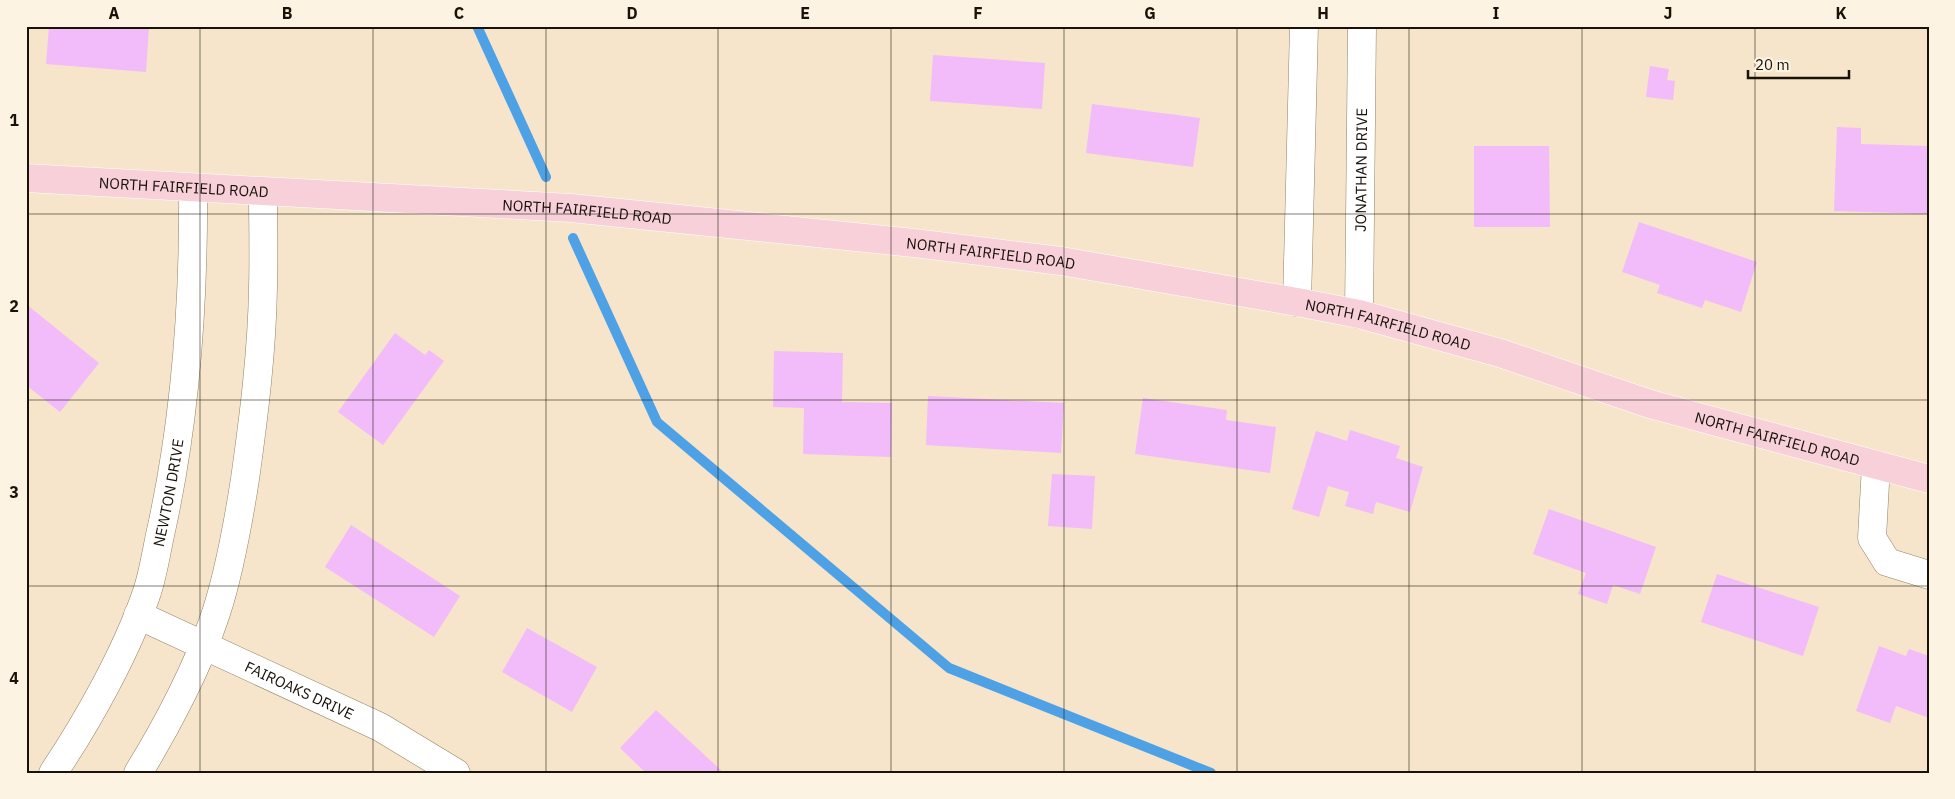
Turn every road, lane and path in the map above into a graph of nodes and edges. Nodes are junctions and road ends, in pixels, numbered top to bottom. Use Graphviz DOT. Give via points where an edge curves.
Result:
graph roads {
  1 [pos="1304,26"];
  2 [pos="1362,26"];
  3 [pos="26,178"];
  4 [pos="193,188"];
  5 [pos="263,192"];
  6 [pos="1297,302"];
  7 [pos="1359,314"];
  8 [pos="1876,465"];
  9 [pos="1929,479"];
  10 [pos="1929,575"];
  11 [pos="138,615"];
  12 [pos="203,645"];
  13 [pos="53,773"];
  14 [pos="138,773"];
  15 [pos="456,773"];
  1 -- 6 [label="street"];
  2 -- 7 [label="street, JONATHAN DRIVE"];
  3 -- 4 [label="main road, NORTH FAIRFIELD ROAD"];
  4 -- 5 [label="main road, NORTH FAIRFIELD ROAD"];
  4 -- 11 [label="street, NEWTON DRIVE" via="187,360 170,489 147,590"];
  5 -- 6 [label="main road, NORTH FAIRFIELD ROAD" via="571,208 904,242 1061,261"];
  5 -- 12 [label="street" via="263,288 256,407 232,550 216,613"];
  6 -- 7 [label="main road, NORTH FAIRFIELD ROAD"];
  7 -- 8 [label="main road, NORTH FAIRFIELD ROAD" via="1500,353 1650,404"];
  8 -- 9 [label="main road, NORTH FAIRFIELD ROAD"];
  8 -- 10 [label="street" via="1872,538 1887,562"];
  11 -- 12 [label="street, FAIROAKS DRIVE"];
  11 -- 13 [label="street, NEWTON DRIVE" via="87,718"];
  12 -- 14 [label="street" via="182,692"];
  12 -- 15 [label="street, FAIROAKS DRIVE" via="380,727"];
}
